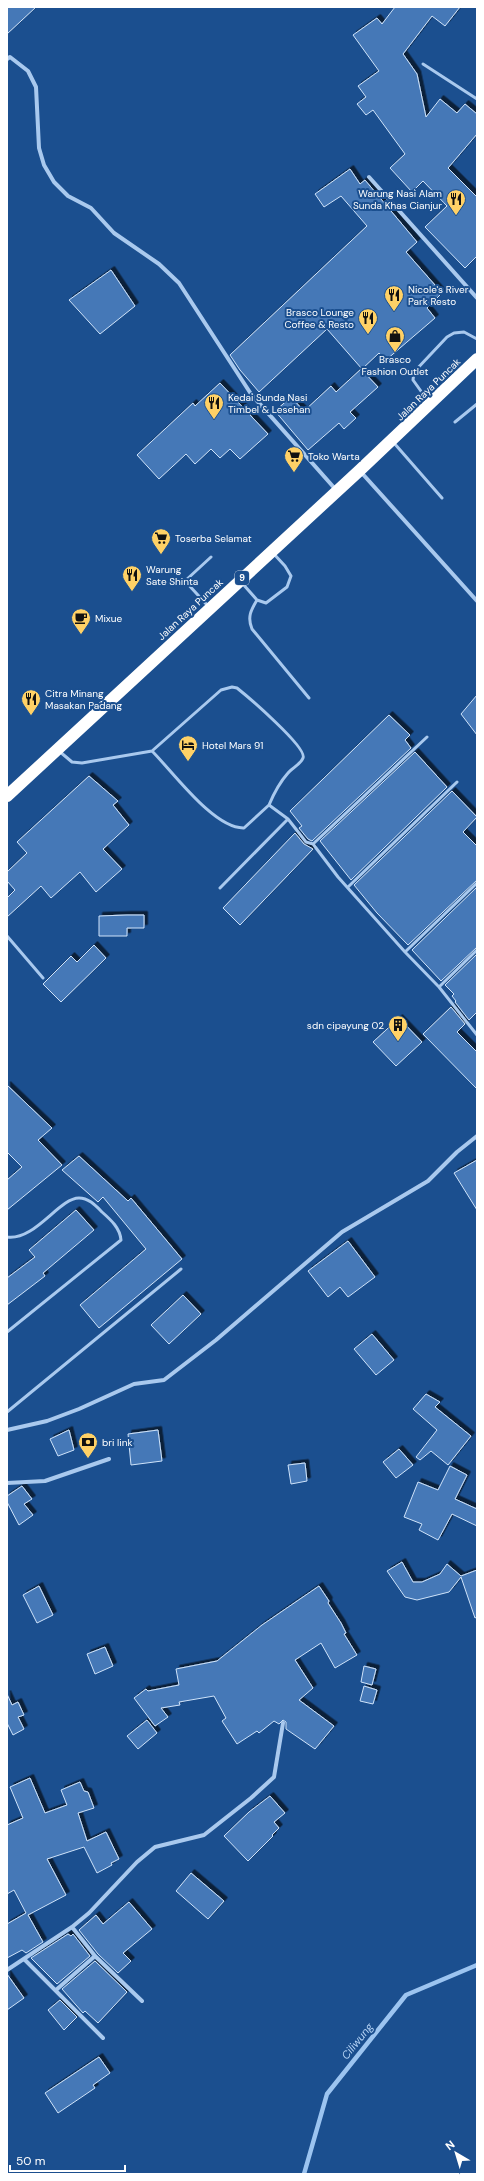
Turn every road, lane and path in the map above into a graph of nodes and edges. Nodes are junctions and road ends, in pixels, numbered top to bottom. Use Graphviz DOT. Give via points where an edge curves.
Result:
graph roads {
  1 [pos="7,59"];
  2 [pos="423,64"];
  3 [pos="477,99"];
  4 [pos="369,177"];
  5 [pos="477,298"];
  6 [pos="477,340"];
  7 [pos="477,359"];
  8 [pos="430,404"];
  9 [pos="477,404"];
  10 [pos="455,422"];
  11 [pos="392,440"];
  12 [pos="360,470"];
  13 [pos="337,491"];
  14 [pos="442,498"];
  15 [pos="272,551"];
  16 [pos="212,557"];
  17 [pos="240,580"];
  18 [pos="257,600"];
  19 [pos="477,601"];
  20 [pos="209,608"];
  21 [pos="309,698"];
  22 [pos="427,737"];
  23 [pos="58,749"];
  24 [pos="152,751"];
  25 [pos="457,782"];
  26 [pos="7,796"];
  27 [pos="269,805"];
  28 [pos="288,819"];
  29 [pos="313,844"];
  30 [pos="477,883"];
  31 [pos="348,887"];
  32 [pos="220,888"];
  33 [pos="7,936"];
  34 [pos="477,950"];
  35 [pos="405,952"];
  36 [pos="43,978"];
  37 [pos="440,987"];
  38 [pos="477,1035"];
  39 [pos="477,1136"];
  40 [pos="7,1237"];
  41 [pos="181,1269"];
  42 [pos="7,1332"];
  43 [pos="7,1412"];
  44 [pos="7,1430"];
  45 [pos="108,1459"];
  46 [pos="7,1483"];
  47 [pos="283,1723"];
  48 [pos="72,1927"];
  49 [pos="95,1956"];
  50 [pos="24,1959"];
  51 [pos="7,1970"];
  52 [pos="56,1990"];
  53 [pos="142,2001"];
  54 [pos="103,2038"];
  1 -- 13 [label="street" via="10,57 28,71 36,87 39,148 44,165 54,182 68,196 91,208 114,232 159,264 179,283 251,394"];
  2 -- 3 [label="lane"];
  4 -- 5 [label="street"];
  6 -- 8 [label="lane" via="464,332 454,333 447,337 414,372 412,380"];
  7 -- 8 [label="highway, Jalan Raya Puncak / 9"];
  8 -- 11 [label="highway, Jalan Raya Puncak / 9"];
  9 -- 10 [label="lane"];
  11 -- 12 [label="highway, Jalan Raya Puncak / 9"];
  11 -- 14 [label="lane"];
  12 -- 13 [label="highway, Jalan Raya Puncak / 9"];
  12 -- 19 [label="street"];
  13 -- 15 [label="highway, Jalan Raya Puncak / 9"];
  15 -- 17 [label="highway, Jalan Raya Puncak / 9"];
  15 -- 18 [label="lane" via="285,566 291,581 271,601 266,603"];
  16 -- 20 [label="lane" via="185,581"];
  17 -- 18 [label="lane"];
  17 -- 20 [label="highway, Jalan Raya Puncak / 9"];
  18 -- 21 [label="lane" via="250,611 252,629"];
  20 -- 23 [label="highway, Jalan Raya Puncak / 9"];
  22 -- 29 [label="lane"];
  23 -- 24 [label="lane" via="72,762 82,763"];
  23 -- 26 [label="highway, Jalan Raya Puncak / 9"];
  24 -- 27 [label="lane" via="192,795 230,827 244,828"];
  24 -- 27 [label="lane" via="220,690 237,688 290,737 304,756 303,760 288,772 274,792"];
  25 -- 31 [label="lane"];
  27 -- 28 [label="lane"];
  28 -- 29 [label="lane" via="306,842"];
  28 -- 32 [label="lane"];
  29 -- 31 [label="lane"];
  30 -- 35 [label="lane"];
  31 -- 35 [label="lane"];
  33 -- 36 [label="lane"];
  34 -- 37 [label="lane"];
  35 -- 37 [label="lane"];
  37 -- 38 [label="lane"];
  39 -- 44 [label="street" via="428,1181 342,1232 216,1340 164,1380 134,1384 47,1421"];
  40 -- 42 [label="lane" via="25,1234 68,1202 80,1198 90,1201 114,1224 121,1240"];
  41 -- 43 [label="lane"];
  45 -- 46 [label="street" via="45,1481"];
  47 -- 48 [label="street" via="274,1777 204,1835 155,1847 127,1872 90,1913"];
  48 -- 49 [label="street"];
  48 -- 50 [label="street"];
  49 -- 52 [label="street"];
  49 -- 53 [label="street"];
  50 -- 51 [label="street"];
  50 -- 52 [label="street"];
  52 -- 54 [label="street"];
}
